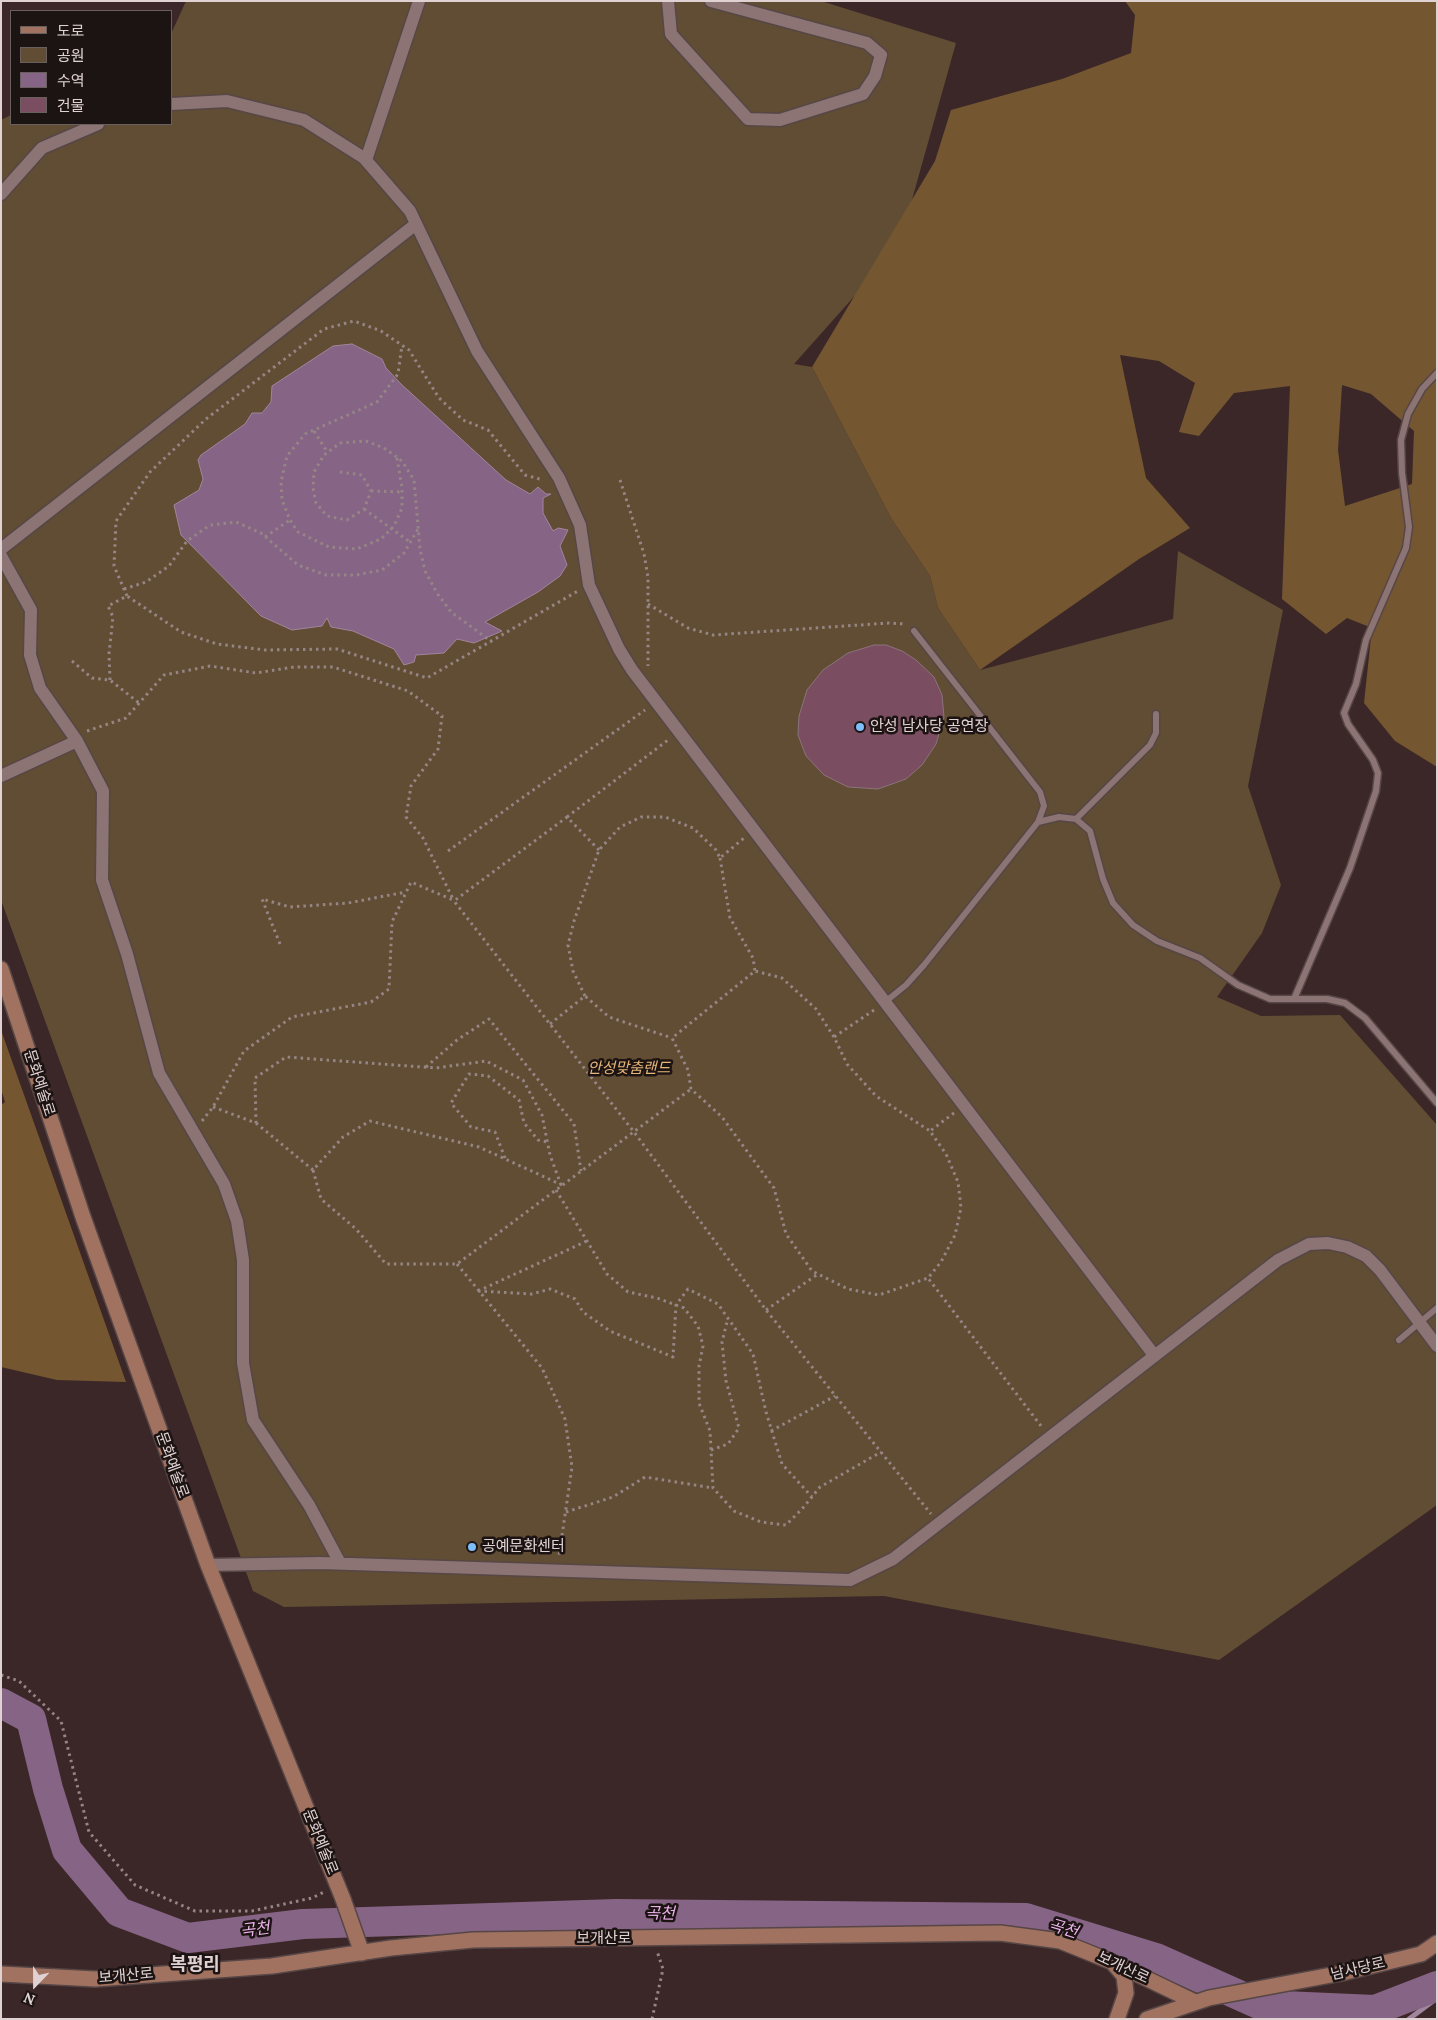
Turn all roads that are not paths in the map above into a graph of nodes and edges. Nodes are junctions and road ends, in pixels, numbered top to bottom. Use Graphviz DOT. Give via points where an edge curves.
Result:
graph roads {
  1 [pos="419,1"];
  2 [pos="668,1"];
  3 [pos="711,1"];
  4 [pos="172,104"];
  5 [pos="96,125"];
  6 [pos="366,160"];
  7 [pos="1,194"];
  8 [pos="416,224"];
  9 [pos="1437,373"];
  10 [pos="1,549"];
  11 [pos="1,556"];
  12 [pos="914,631"];
  13 [pos="1156,714"];
  14 [pos="76,738"];
  15 [pos="1,776"];
  16 [pos="1076,819"];
  17 [pos="1038,822"];
  18 [pos="1,969"];
  19 [pos="1294,999"];
  20 [pos="885,1002"];
  21 [pos="1437,1103"];
  22 [pos="1437,1308"];
  23 [pos="1419,1323"];
  24 [pos="1398,1340"];
  25 [pos="1437,1346"];
  26 [pos="1154,1355"];
  27 [pos="340,1563"];
  28 [pos="208,1565"];
  29 [pos="1437,1943"];
  30 [pos="362,1953"];
  31 [pos="1112,1962"];
  32 [pos="1,1974"];
  33 [pos="1202,2000"];
  34 [pos="1117,2019"];
  35 [pos="1147,2019"];
  1 -- 6 [label="street"];
  2 -- 3 [label="street" via="671,34 748,119 780,120 864,94 875,76 881,55 867,43"];
  4 -- 6 [label="street" via="227,101 304,120"];
  5 -- 7 [label="street" via="42,148"];
  6 -- 8 [label="street" via="410,210"];
  8 -- 10 [label="street"];
  8 -- 20 [label="street" via="477,351 561,483 580,525 589,585 619,649"];
  9 -- 19 [label="lane" via="1422,389 1408,414 1401,440 1409,527 1406,548 1366,640 1356,684 1344,713 1378,773 1376,791 1350,868"];
  11 -- 14 [label="street" via="31,610 30,655 40,688"];
  12 -- 17 [label="lane" via="1040,792 1044,806"];
  13 -- 16 [label="lane" via="1156,733 1150,745"];
  14 -- 15 [label="street"];
  14 -- 27 [label="street" via="103,792 102,880 127,954 158,1073 224,1184 237,1220 243,1260 243,1363 253,1420 309,1505"];
  16 -- 17 [label="lane" via="1058,817"];
  16 -- 19 [label="lane" via="1090,831 1103,880 1113,903 1133,925 1158,941 1200,958 1238,986 1270,998"];
  17 -- 20 [label="lane" via="924,965"];
  18 -- 28 [label="street, 문화예술로" via="83,1217"];
  19 -- 21 [label="lane" via="1327,999 1346,1003 1365,1018"];
  20 -- 26 [label="street"];
  22 -- 23 [label="lane"];
  23 -- 24 [label="lane"];
  23 -- 25 [label="street"];
  23 -- 26 [label="street" via="1366,1256 1347,1247 1309,1244 1278,1260"];
  26 -- 27 [label="street" via="893,1559 850,1580"];
  27 -- 28 [label="street"];
  28 -- 30 [label="street, 문화예술로"];
  29 -- 33 [label="street, 남사당로" via="1421,1954"];
  30 -- 31 [label="street, 보개산로" via="473,1940 1000,1933 1060,1941"];
  30 -- 32 [label="street, 보개산로" via="272,1966 95,1979"];
  31 -- 33 [label="street, 보개산로"];
  31 -- 34 [label="street" via="1124,1976 1126,1993"];
  33 -- 35 [label="street"];
}
